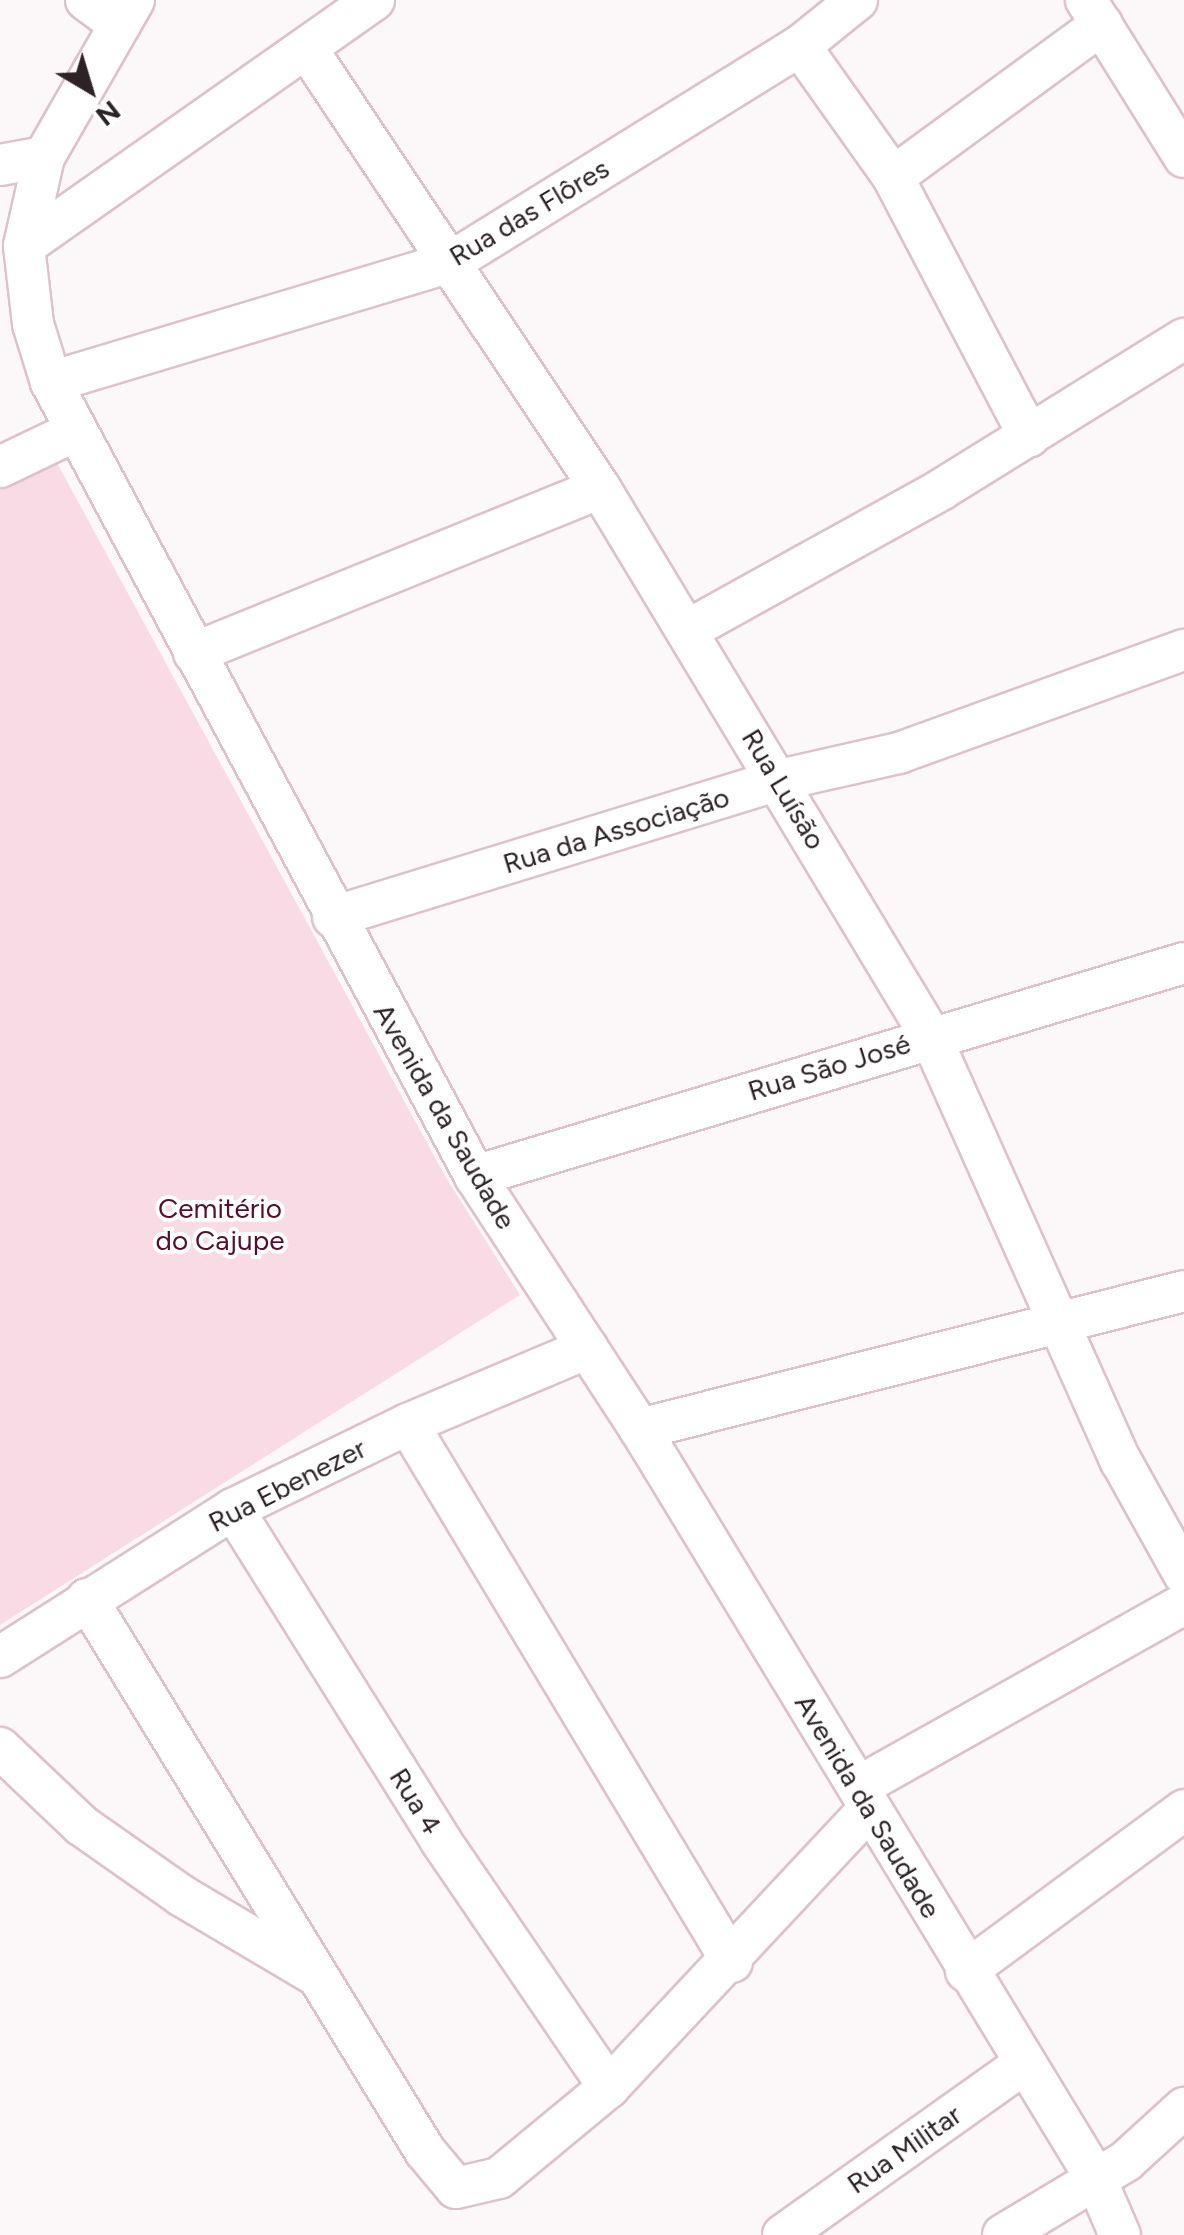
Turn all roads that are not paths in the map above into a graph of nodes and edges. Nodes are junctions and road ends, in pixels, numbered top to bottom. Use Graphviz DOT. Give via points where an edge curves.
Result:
graph roads {
  1 [pos="86,0"];
  2 [pos="374,0"];
  3 [pos="857,0"];
  4 [pos="1094,12"];
  5 [pos="127,13"];
  6 [pos="800,46"];
  7 [pos="307,49"];
  8 [pos="1184,157"];
  9 [pos="44,158"];
  10 [pos="0,165"];
  11 [pos="893,177"];
  12 [pos="24,246"];
  13 [pos="451,262"];
  14 [pos="1184,339"];
  15 [pos="51,382"];
  16 [pos="74,431"];
  17 [pos="1030,436"];
  18 [pos="0,468"];
  19 [pos="600,488"];
  20 [pos="688,630"];
  21 [pos="1184,650"];
  22 [pos="194,653"];
  23 [pos="780,780"];
  24 [pos="333,917"];
  25 [pos="1184,962"];
  26 [pos="930,1035"];
  27 [pos="476,1176"];
  28 [pos="1184,1291"];
  29 [pos="1060,1326"];
  30 [pos="588,1348"];
  31 [pos="408,1424"];
  32 [pos="640,1428"];
  33 [pos="233,1509"];
  34 [pos="1184,1574"];
  35 [pos="87,1600"];
  36 [pos="1184,1604"];
  37 [pos="1,1665"];
  38 [pos="0,1748"];
  39 [pos="864,1798"];
  40 [pos="1184,1810"];
  41 [pos="732,1962"];
  42 [pos="966,1971"];
  43 [pos="316,1975"];
  44 [pos="1025,2063"];
  45 [pos="609,2087"];
  46 [pos="1184,2108"];
  47 [pos="1095,2176"];
  48 [pos="783,2235"];
  49 [pos="1003,2235"];
  50 [pos="1120,2235"];
  51 [pos="1150,2235"];
  1 -- 5 [label="street"];
  2 -- 7 [label="street"];
  3 -- 6 [label="street, Rua das Flôres"];
  4 -- 8 [label="street"];
  4 -- 11 [label="street"];
  5 -- 9 [label="street, Avenida da Saudade"];
  6 -- 11 [label="street"];
  6 -- 13 [label="street, Rua das Flôres"];
  7 -- 12 [label="street"];
  7 -- 13 [label="street, Rua Luísão"];
  9 -- 10 [label="street"];
  9 -- 12 [label="street, Avenida da Saudade"];
  11 -- 17 [label="street"];
  12 -- 15 [label="street, Avenida da Saudade" via="34,324"];
  13 -- 15 [label="street, Rua das Flôres"];
  13 -- 19 [label="street, Rua Luísão"];
  14 -- 17 [label="street"];
  15 -- 16 [label="street, Avenida da Saudade"];
  16 -- 18 [label="street"];
  16 -- 22 [label="street, Avenida da Saudade"];
  17 -- 20 [label="street"];
  19 -- 20 [label="street, Rua Luísão"];
  19 -- 22 [label="street"];
  20 -- 23 [label="street, Rua Luísão"];
  21 -- 23 [label="street, Rua da Associação" via="899,753"];
  22 -- 24 [label="street, Avenida da Saudade"];
  23 -- 24 [label="street, Rua da Associação"];
  23 -- 26 [label="street, Rua Luísão"];
  24 -- 27 [label="street, Avenida da Saudade"];
  25 -- 26 [label="street, Rua São José"];
  26 -- 27 [label="street, Rua São José"];
  26 -- 29 [label="street, Rua Luísão"];
  27 -- 30 [label="street, Avenida da Saudade"];
  28 -- 29 [label="street"];
  29 -- 32 [label="street"];
  29 -- 34 [label="street, Rua Luísão" via="1121,1462"];
  30 -- 31 [label="street, Rua Ebenezer"];
  30 -- 32 [label="street, Avenida da Saudade"];
  31 -- 33 [label="street, Rua Ebenezer"];
  31 -- 41 [label="street"];
  32 -- 39 [label="street, Avenida da Saudade"];
  33 -- 35 [label="street, Rua Ebenezer"];
  33 -- 45 [label="street, Rua 4" via="441,1841"];
  35 -- 37 [label="street, Rua Ebenezer"];
  35 -- 43 [label="street"];
  36 -- 39 [label="street"];
  38 -- 43 [label="street" via="81,1825 182,1896"];
  39 -- 41 [label="street"];
  39 -- 42 [label="street, Avenida da Saudade"];
  40 -- 42 [label="street"];
  41 -- 45 [label="street"];
  42 -- 44 [label="street, Avenida da Saudade"];
  43 -- 45 [label="street" via="456,2188 499,2178"];
  44 -- 47 [label="street, Avenida da Saudade"];
  44 -- 48 [label="street, Rua Militar"];
  46 -- 47 [label="street" via="1126,2160"];
  47 -- 49 [label="street"];
  47 -- 50 [label="street, Avenida da Saudade"];
  47 -- 51 [label="street, Avenida da Saudade"];
}
